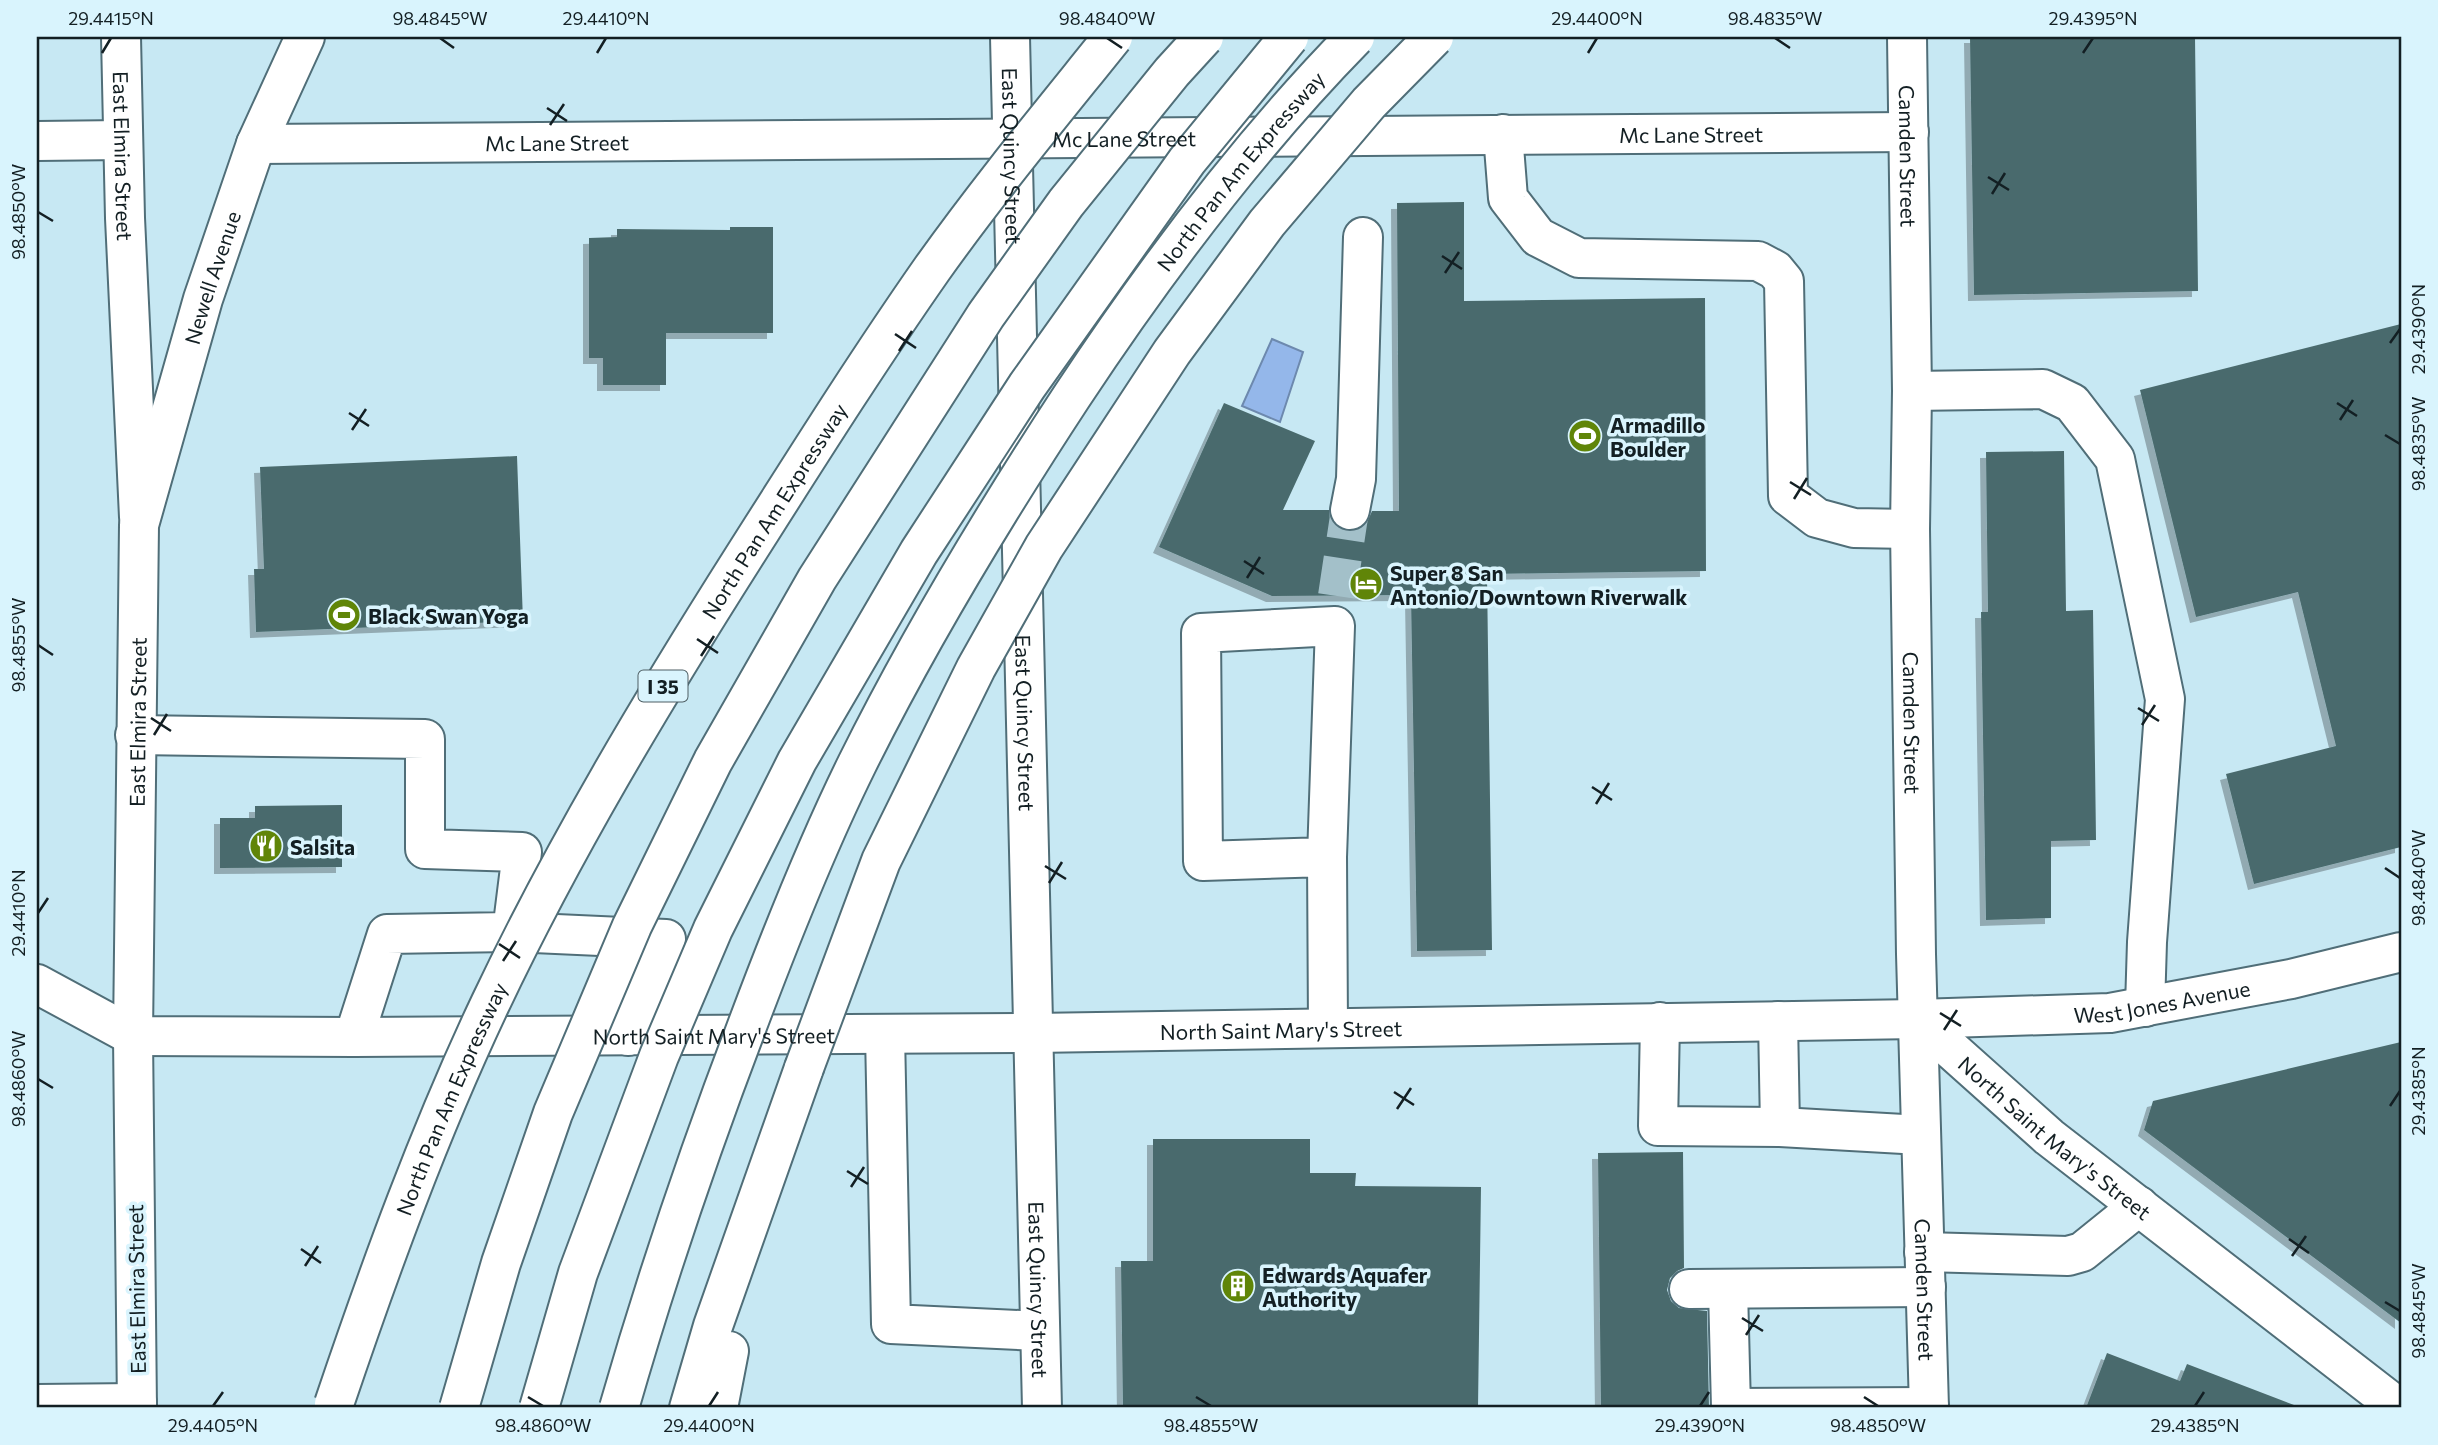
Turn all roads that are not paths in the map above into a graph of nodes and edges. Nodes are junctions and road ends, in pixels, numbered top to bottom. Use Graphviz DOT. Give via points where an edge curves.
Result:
graph roads {
  1 [pos="121,37"];
  2 [pos="305,37"];
  3 [pos="1010,37"];
  4 [pos="1113,37"];
  5 [pos="1204,37"];
  6 [pos="1289,37"];
  7 [pos="1354,37"];
  8 [pos="1434,37"];
  9 [pos="1907,37"];
  10 [pos="1909,132"];
  11 [pos="1503,134"];
  12 [pos="1013,138"];
  13 [pos="123,140"];
  14 [pos="37,141"];
  15 [pos="256,144"];
  16 [pos="1363,237"];
  17 [pos="1912,391"];
  18 [pos="1350,510"];
  19 [pos="139,525"];
  20 [pos="1910,529"];
  21 [pos="135,735"];
  22 [pos="1327,857"];
  23 [pos="512,932"];
  24 [pos="2401,952"];
  25 [pos="37,985"];
  26 [pos="2146,1007"];
  27 [pos="1917,1019"];
  28 [pos="1778,1021"];
  29 [pos="1660,1023"];
  30 [pos="1328,1028"];
  31 [pos="1034,1033"];
  32 [pos="885,1034"];
  33 [pos="133,1036"];
  34 [pos="628,1036"];
  35 [pos="354,1037"];
  36 [pos="804,1068"];
  37 [pos="1780,1127"];
  38 [pos="1921,1135"];
  39 [pos="2139,1206"];
  40 [pos="1925,1270"];
  41 [pos="1689,1289"];
  42 [pos="1728,1289"];
  43 [pos="1040,1331"];
  44 [pos="37,1405"];
  45 [pos="137,1406"];
  46 [pos="333,1407"];
  47 [pos="1929,1407"];
  48 [pos="459,1408"];
  49 [pos="539,1408"];
  50 [pos="619,1408"];
  51 [pos="689,1408"];
  52 [pos="718,1408"];
  53 [pos="1042,1408"];
  54 [pos="2399,1408"];
  1 -- 13 [label="main road, East Elmira Street"];
  2 -- 15 [label="main road, Newell Avenue"];
  3 -- 12 [label="main road, East Quincy Street"];
  4 -- 46 [label="main road, North Pan Am Expressway / I 35, bridge" via="941,257 880,346 678,661 596,801 534,915 447,1102 378,1276"];
  5 -- 48 [label="main road, bridge" via="1066,203 986,315 817,579 713,761 632,926 554,1113 501,1263"];
  6 -- 49 [label="main road, North Pan Am Expressway, bridge" via="1187,160 1027,386 919,552 797,761 713,929 659,1056 578,1273"];
  7 -- 50 [label="main road, North Pan Am Expressway, bridge" via="1249,153 1154,275 977,547 898,684 856,767 776,950 720,1096"];
  8 -- 36 [label="main road, bridge" via="1369,103 1267,223 1172,352 1044,547 976,668 881,861"];
  9 -- 10 [label="main road, Camden Street"];
  10 -- 11 [label="main road, Mc Lane Street"];
  10 -- 17 [label="main road, Camden Street"];
  11 -- 12 [label="main road, Mc Lane Street"];
  11 -- 20 [label="main road" via="1508,198 1538,237 1578,258 1758,261 1775,270 1784,281 1788,496 1829,522 1854,528"];
  12 -- 15 [label="main road, Mc Lane Street"];
  12 -- 31 [label="main road, East Quincy Street"];
  13 -- 14 [label="main road"];
  13 -- 19 [label="main road, East Elmira Street"];
  15 -- 19 [label="main road, Newell Avenue" via="203,299"];
  16 -- 18 [label="main road" via="1356,480"];
  17 -- 20 [label="main road, Camden Street"];
  17 -- 26 [label="main road" via="2043,389 2072,403 2115,459 2165,699"];
  19 -- 21 [label="main road, East Elmira Street"];
  20 -- 27 [label="main road, Camden Street"];
  21 -- 23 [label="main road" via="425,739 425,849 522,852"];
  21 -- 33 [label="main road, East Elmira Street"];
  22 -- 22 [label="main road" via="1336,611 1201,633 1203,862"];
  22 -- 30 [label="main road"];
  23 -- 34 [label="main road" via="666,939"];
  23 -- 35 [label="main road" via="387,934"];
  24 -- 26 [label="main road, West Jones Avenue"];
  25 -- 33 [label="main road, North Saint Mary's Street"];
  26 -- 27 [label="main road, West Jones Avenue" via="2110,1013"];
  27 -- 28 [label="main road, North Saint Mary's Street"];
  27 -- 38 [label="main road, Camden Street"];
  27 -- 39 [label="main road, North Saint Mary's Street" via="2049,1137"];
  28 -- 29 [label="main road, North Saint Mary's Street"];
  28 -- 37 [label="main road"];
  29 -- 30 [label="main road, North Saint Mary's Street"];
  29 -- 37 [label="main road" via="1658,1126"];
  30 -- 31 [label="main road, North Saint Mary's Street"];
  31 -- 32 [label="main road, North Saint Mary's Street"];
  31 -- 43 [label="main road, East Quincy Street"];
  32 -- 34 [label="main road, North Saint Mary's Street"];
  32 -- 43 [label="main road" via="891,1325"];
  33 -- 35 [label="main road, North Saint Mary's Street"];
  33 -- 45 [label="main road, East Elmira Street"];
  34 -- 35 [label="main road, North Saint Mary's Street"];
  36 -- 51 [label="main road" via="713,1326"];
  36 -- 52 [label="main road"];
  37 -- 38 [label="main road"];
  38 -- 40 [label="main road, Camden Street"];
  39 -- 40 [label="main road" via="2082,1252"];
  39 -- 54 [label="main road, North Saint Mary's Street"];
  40 -- 42 [label="main road"];
  40 -- 47 [label="main road, Camden Street"];
  41 -- 42 [label="main road"];
  42 -- 47 [label="main road" via="1731,1408"];
  43 -- 53 [label="main road, East Quincy Street"];
  44 -- 45 [label="main road"];
}
